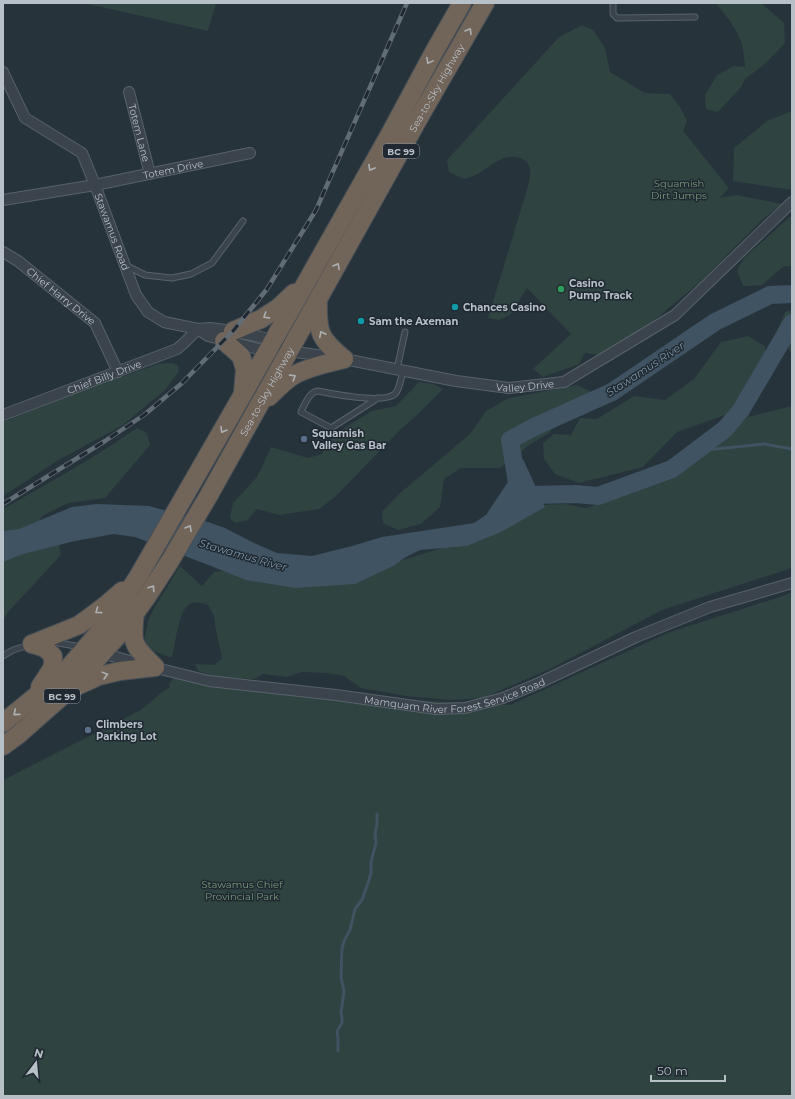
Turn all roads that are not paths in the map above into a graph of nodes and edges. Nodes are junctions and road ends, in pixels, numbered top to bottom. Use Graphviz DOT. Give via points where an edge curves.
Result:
graph roads {
  1 [pos="462,3"];
  2 [pos="485,3"];
  3 [pos="613,3"];
  4 [pos="695,16"];
  5 [pos="3,72"];
  6 [pos="129,92"];
  7 [pos="250,152"];
  8 [pos="150,174"];
  9 [pos="95,185"];
  10 [pos="3,200"];
  11 [pos="792,202"];
  12 [pos="244,221"];
  13 [pos="3,252"];
  14 [pos="124,264"];
  15 [pos="307,282"];
  16 [pos="318,300"];
  17 [pos="198,329"];
  18 [pos="405,332"];
  19 [pos="229,336"];
  20 [pos="270,346"];
  21 [pos="289,351"];
  22 [pos="344,359"];
  23 [pos="400,370"];
  24 [pos="118,372"];
  25 [pos="242,396"];
  26 [pos="378,398"];
  27 [pos="255,412"];
  28 [pos="3,414"];
  29 [pos="138,576"];
  30 [pos="792,583"];
  31 [pos="135,613"];
  32 [pos="32,644"];
  33 [pos="85,648"];
  34 [pos="103,653"];
  35 [pos="3,656"];
  36 [pos="155,667"];
  37 [pos="69,690"];
  38 [pos="34,698"];
  39 [pos="3,723"];
  40 [pos="3,746"];
  1 -- 15 [label="highway, Sea-to-Sky Highway / BC 99, one-way"];
  16 -- 2 [label="highway, Sea-to-Sky Highway / BC 99, one-way"];
  3 -- 4 [label="lane" via="613,14 617,18"];
  5 -- 9 [label="street" via="25,118 82,153"];
  6 -- 8 [label="street, Totem Lane"];
  7 -- 8 [label="street, Totem Drive"];
  8 -- 9 [label="street, Totem Drive"];
  9 -- 10 [label="street, Stawamus Road"];
  9 -- 14 [label="street, Stawamus Road"];
  11 -- 23 [label="street, Valley Drive" via="675,315 564,382 509,388"];
  12 -- 14 [label="lane" via="212,263 191,274 172,278 145,275"];
  13 -- 24 [label="street, Chief Harry Drive" via="95,323"];
  14 -- 17 [label="street, Stawamus Road" via="136,295 148,312 164,322"];
  15 -- 19 [label="highway, one-way" via="278,308"];
  15 -- 20 [label="highway, Sea-to-Sky Highway / BC 99"];
  16 -- 21 [label="highway, Sea-to-Sky Highway / BC 99"];
  22 -- 16 [label="highway, one-way" via="330,347 320,332 317,319"];
  17 -- 19 [label="street, Stawamus Road" via="208,336"];
  17 -- 24 [label="street, Chief Billy Drive" via="177,349"];
  18 -- 23 [label="lane"];
  19 -- 20 [label="street, Stawamus Road"];
  19 -- 25 [label="highway" via="241,356 245,369"];
  20 -- 21 [label="street, Valley Drive"];
  20 -- 25 [label="highway, Sea-to-Sky Highway / BC 99"];
  21 -- 22 [label="street, Valley Drive"];
  21 -- 27 [label="highway, Sea-to-Sky Highway / BC 99"];
  22 -- 23 [label="street, Valley Drive"];
  27 -- 22 [label="highway, one-way" via="279,386 295,375 313,367"];
  23 -- 26 [label="lane" via="398,390 395,394"];
  24 -- 28 [label="street, Chief Billy Drive"];
  25 -- 29 [label="highway, Sea-to-Sky Highway / BC 99, one-way"];
  26 -- 26 [label="lane" via="352,397 318,391 310,395 300,412 331,428"];
  31 -- 27 [label="highway, Sea-to-Sky Highway / BC 99, one-way" via="170,561"];
  29 -- 32 [label="highway, one-way" via="79,625"];
  29 -- 33 [label="highway, Sea-to-Sky Highway / BC 99" via="112,617"];
  30 -- 36 [label="street, Mamquam River Forest Service Road" via="710,607 636,637 503,698 465,708 436,709 209,680"];
  31 -- 34 [label="highway, Sea-to-Sky Highway / BC 99"];
  31 -- 36 [label="highway" via="134,642"];
  32 -- 33 [label="lane" via="46,641"];
  32 -- 35 [label="lane"];
  32 -- 38 [label="highway" via="45,648 53,656 53,667"];
  33 -- 34 [label="street, Mamquam River Forest Service Road"];
  33 -- 38 [label="highway, Sea-to-Sky Highway / BC 99" via="63,674"];
  34 -- 36 [label="street, Mamquam River Forest Service Road"];
  34 -- 37 [label="highway, Sea-to-Sky Highway / BC 99"];
  37 -- 36 [label="highway, one-way" via="100,676"];
  37 -- 40 [label="highway, Sea-to-Sky Highway / BC 99" via="18,736"];
  38 -- 39 [label="highway, Sea-to-Sky Highway / BC 99, one-way"];
}
